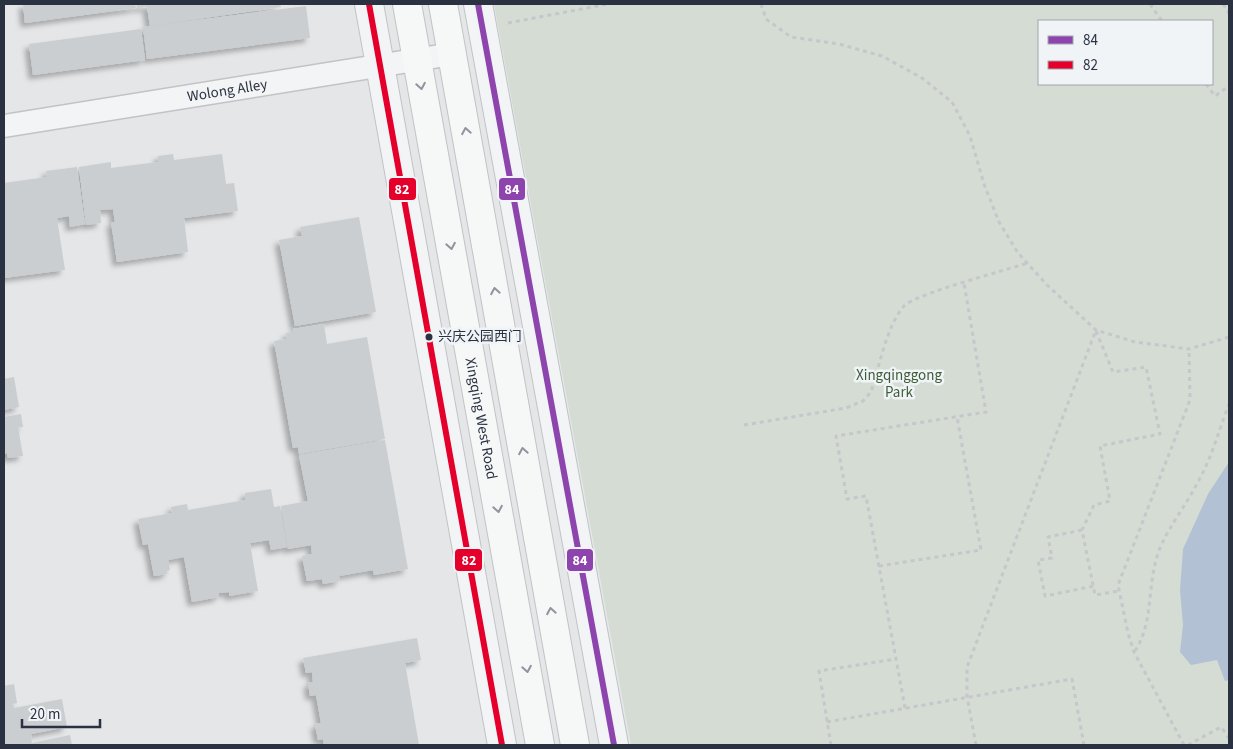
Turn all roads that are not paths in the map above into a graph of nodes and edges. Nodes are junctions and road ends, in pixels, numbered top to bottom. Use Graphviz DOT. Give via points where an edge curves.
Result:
graph roads {
  1 [pos="369,4"];
  2 [pos="407,4"];
  3 [pos="443,4"];
  4 [pos="478,4"];
  5 [pos="452,54"];
  6 [pos="417,60"];
  7 [pos="380,64"];
  8 [pos="4,126"];
  9 [pos="502,745"];
  10 [pos="540,745"];
  11 [pos="575,745"];
  12 [pos="614,745"];
  1 -- 7 [label="street"];
  2 -- 6 [label="main road, Xingqing West Road"];
  3 -- 5 [label="main road"];
  4 -- 12 [label="street"];
  5 -- 6 [label="street, Wolong Alley"];
  11 -- 5 [label="main road, one-way"];
  6 -- 7 [label="street, Wolong Alley"];
  6 -- 10 [label="main road, Xingqing West Road, one-way"];
  7 -- 8 [label="street, Wolong Alley"];
  7 -- 9 [label="street"];
}
